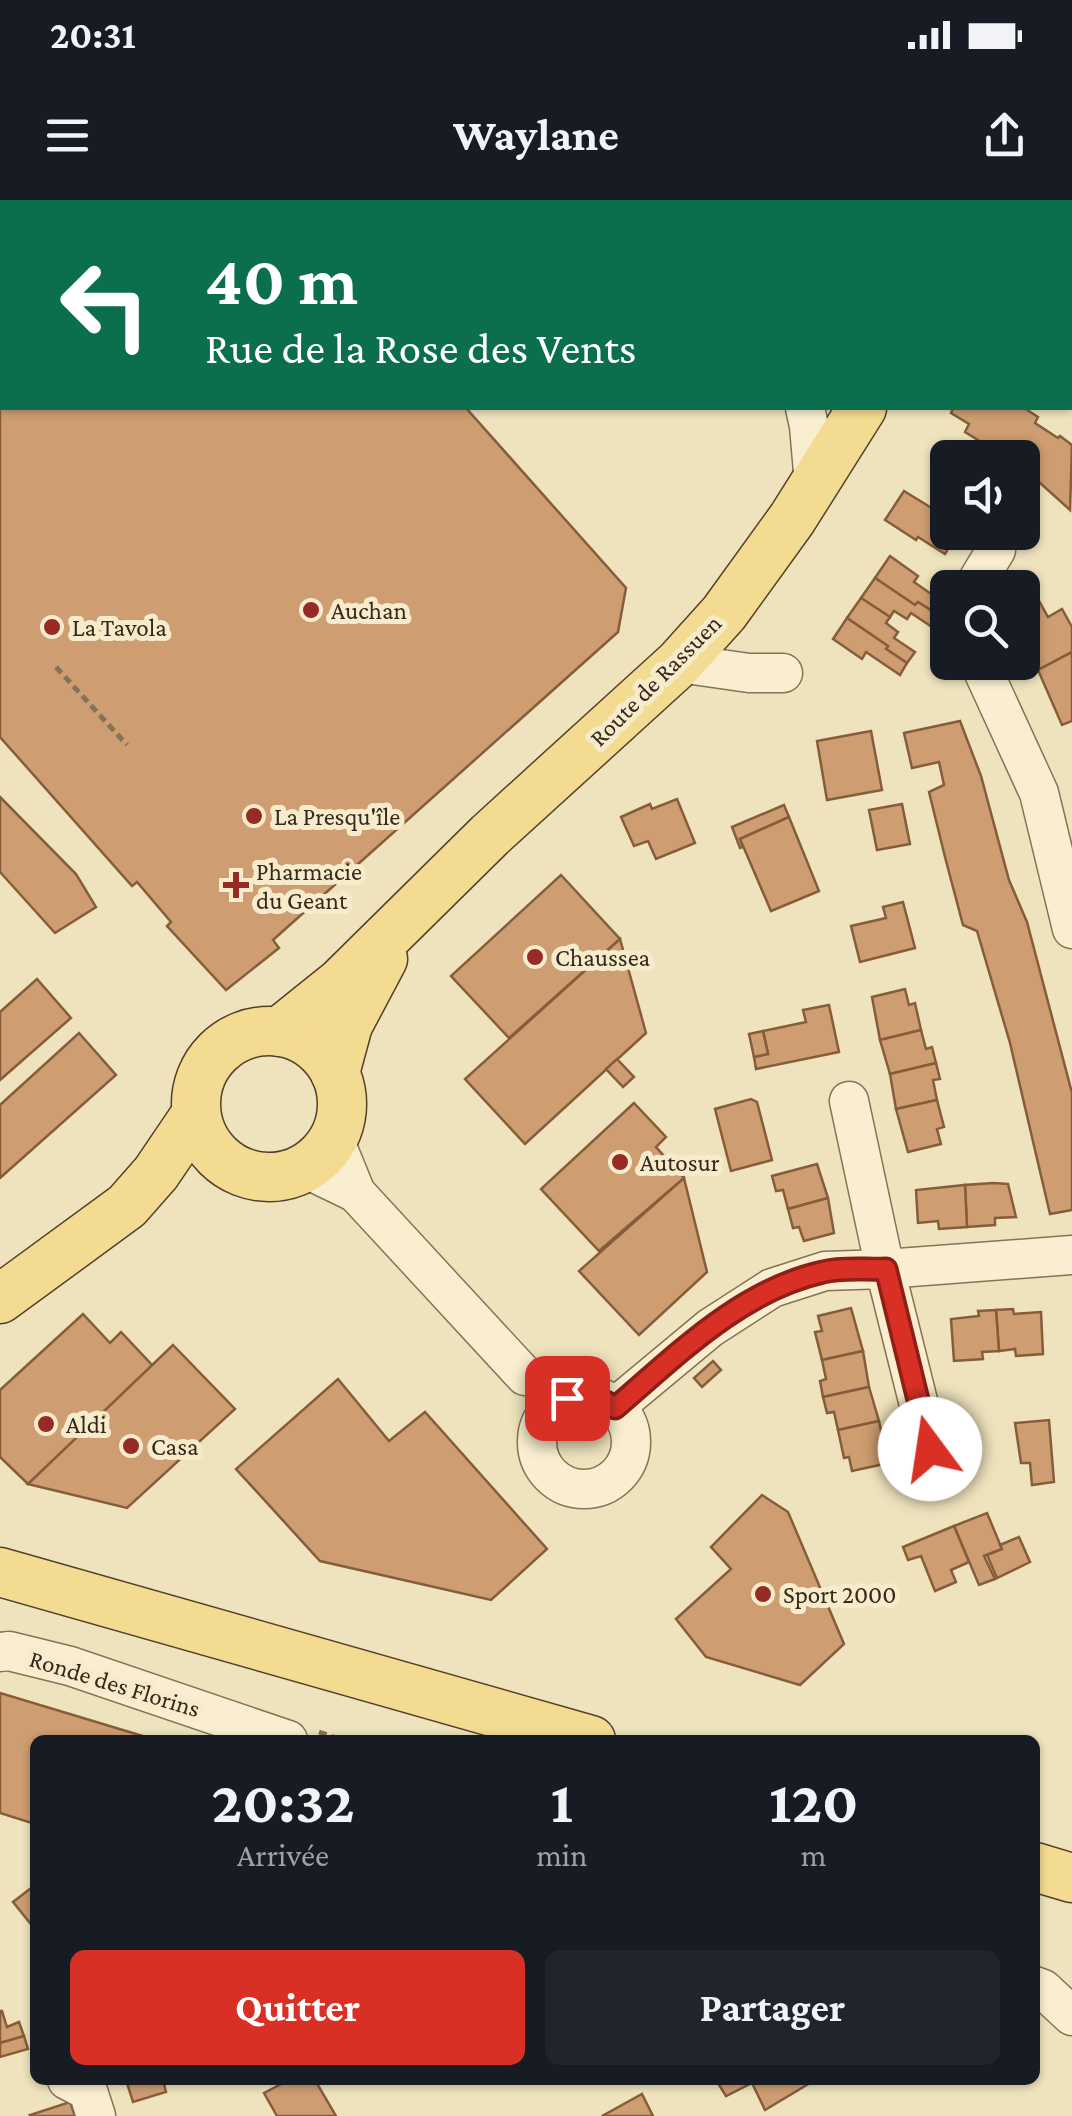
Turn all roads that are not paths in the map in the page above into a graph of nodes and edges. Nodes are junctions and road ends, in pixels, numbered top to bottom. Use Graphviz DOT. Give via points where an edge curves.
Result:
graph roads {
  1 [pos="806,410"];
  2 [pos="861,410"];
  3 [pos="814,483"];
  4 [pos="996,550"];
  5 [pos="984,570"];
  6 [pos="679,663"];
  7 [pos="783,673"];
  8 [pos="987,680"];
  9 [pos="407,917"];
  10 [pos="1072,929"];
  11 [pos="279,1032"];
  12 [pos="335,1073"];
  13 [pos="848,1101"];
  14 [pos="196,1114"];
  15 [pos="318,1153"];
  16 [pos="236,1170"];
  17 [pos="127,1206"];
  18 [pos="1072,1256"];
  19 [pos="886,1269"];
  20 [pos="0,1299"];
  21 [pos="615,1408"];
  22 [pos="553,1410"];
  23 [pos="930,1449"];
  24 [pos="0,1572"];
  25 [pos="0,1652"];
  26 [pos="271,1735"];
  27 [pos="573,1735"];
  28 [pos="1040,1868"];
  29 [pos="1072,1878"];
  30 [pos="1040,1987"];
  31 [pos="1072,2016"];
  32 [pos="78,2085"];
  33 [pos="96,2116"];
  1 -- 3 [label="street"];
  2 -- 3 [label="main road, Route de Rassuen"];
  3 -- 6 [label="main road, Route de Rassuen" via="724,613"];
  4 -- 5 [label="street"];
  6 -- 7 [label="street"];
  6 -- 9 [label="main road, Route de Rassuen"];
  8 -- 10 [label="street" via="1039,793"];
  9 -- 11 [label="main road, Route de Rassuen"];
  9 -- 12 [label="main road, Route de Rassuen" via="348,1025"];
  11 -- 12 [label="main road" via="311,1044"];
  11 -- 14 [label="main road" via="242,1036 215,1054 200,1076"];
  12 -- 15 [label="main road" via="339,1124"];
  13 -- 19 [label="street"];
  14 -- 16 [label="main road" via="210,1148"];
  14 -- 17 [label="main road"];
  15 -- 16 [label="main road" via="273,1177"];
  15 -- 22 [label="street"];
  16 -- 17 [label="main road"];
  17 -- 20 [label="main road"];
  18 -- 19 [label="street"];
  19 -- 21 [label="street" via="825,1271 772,1288 710,1328"];
  19 -- 23 [label="street"];
  21 -- 22 [label="street" via="576,1396"];
  21 -- 22 [label="street" via="627,1425 629,1453 615,1477 591,1489 564,1485 544,1467 536,1442"];
  24 -- 27 [label="main road"];
  25 -- 26 [label="street, Ronde des Florins" via="70,1666"];
  28 -- 29 [label="main road"];
  30 -- 31 [label="street"];
  32 -- 33 [label="street" via="88,2090"];
}
